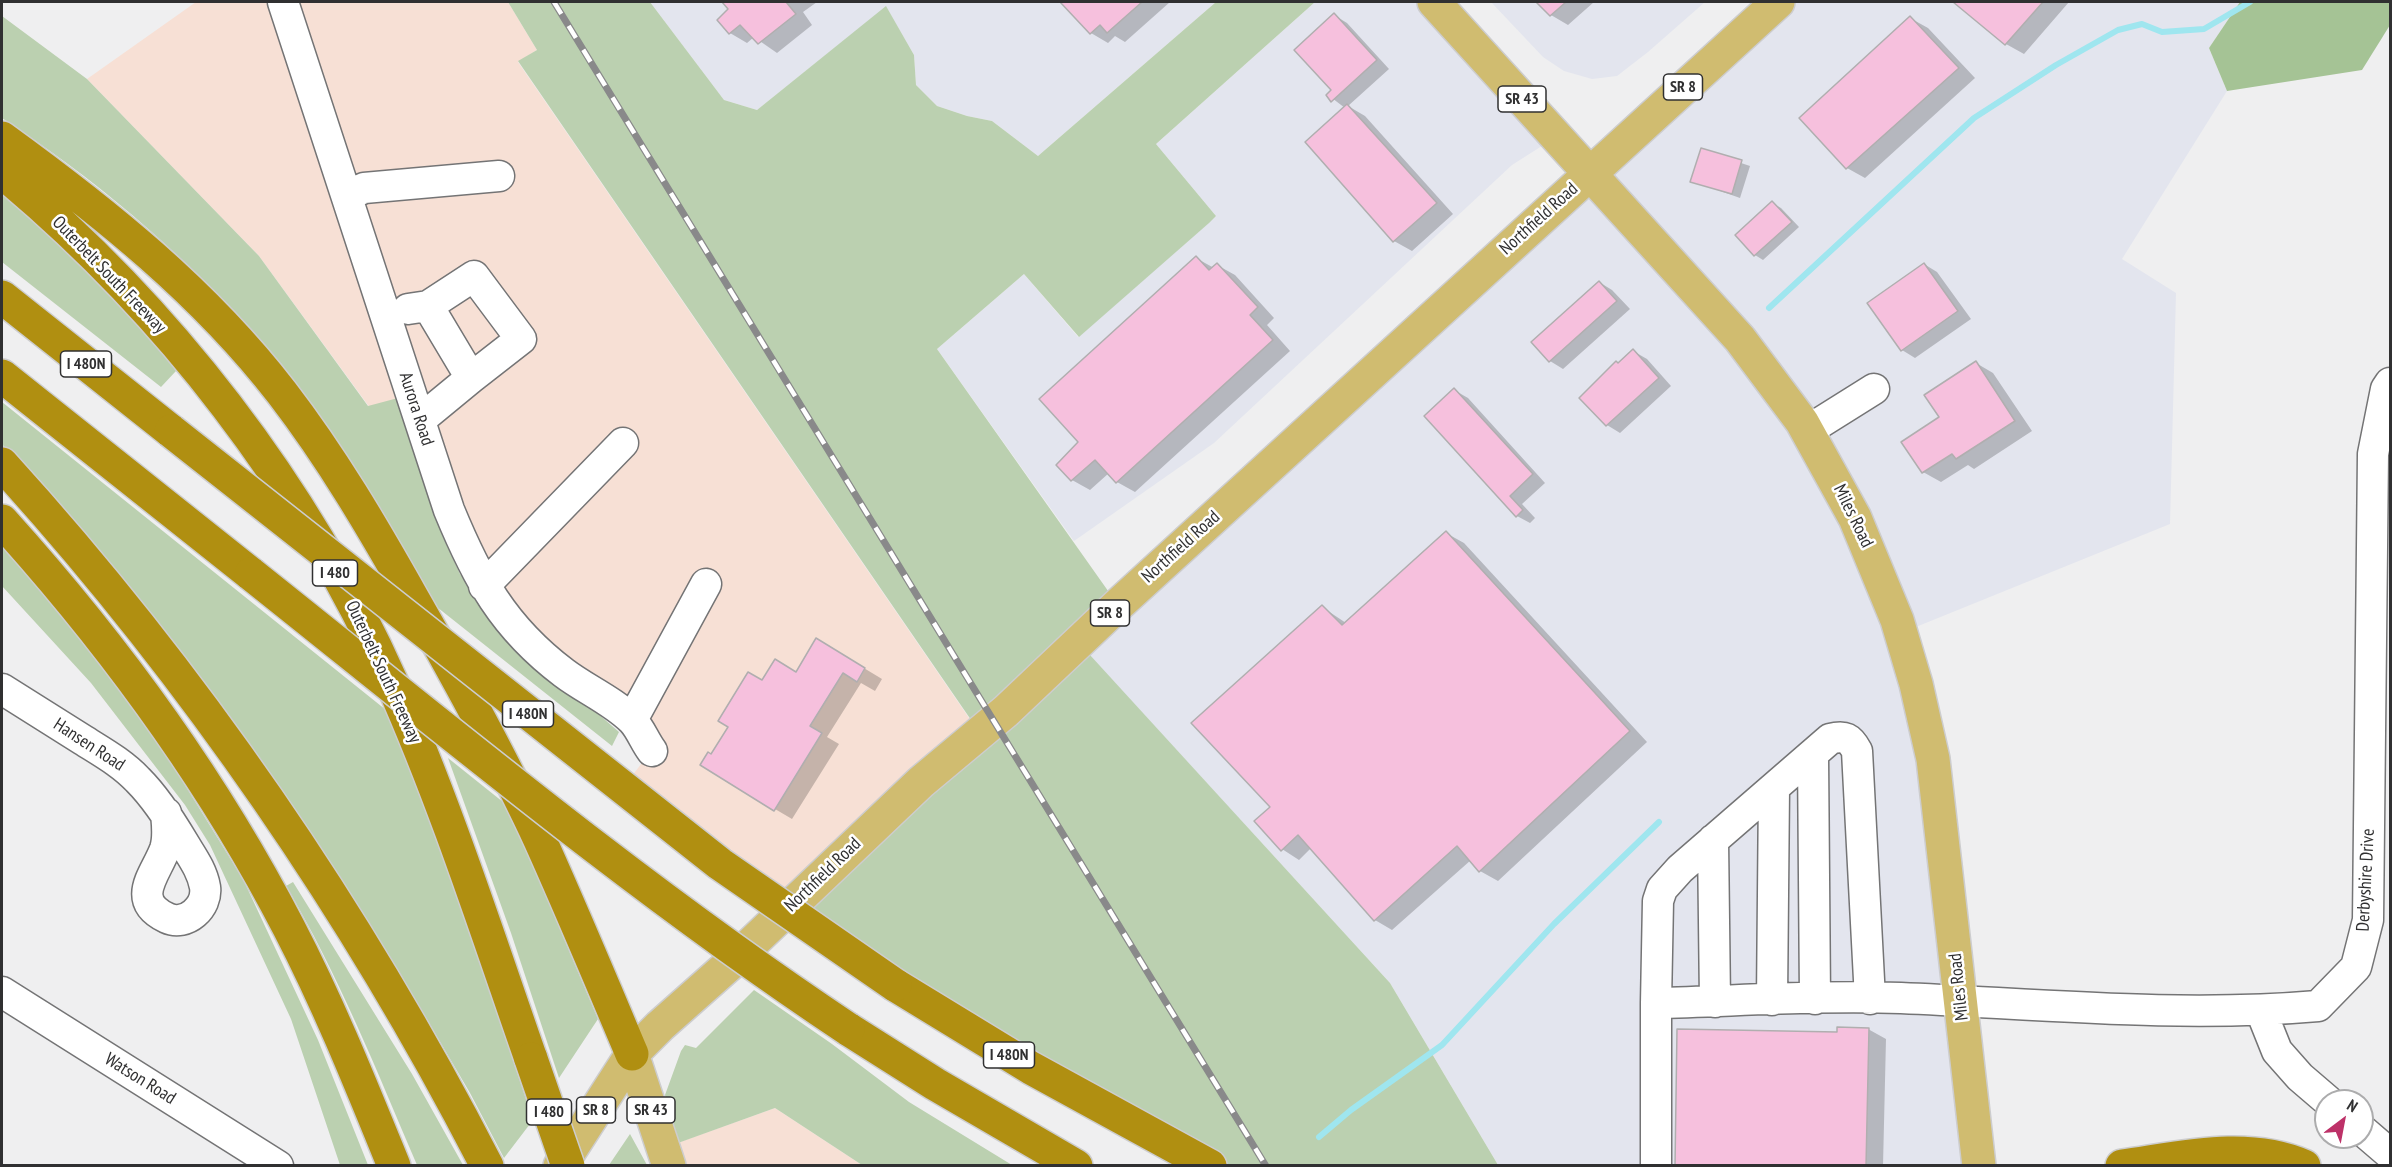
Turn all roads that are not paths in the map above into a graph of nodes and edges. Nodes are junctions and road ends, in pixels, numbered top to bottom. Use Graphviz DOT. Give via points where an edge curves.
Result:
graph roads {
  1 [pos="283,2"];
  2 [pos="1434,2"];
  3 [pos="1778,2"];
  4 [pos="2,138"];
  5 [pos="2,172"];
  6 [pos="1589,173"];
  7 [pos="499,176"];
  8 [pos="346,196"];
  9 [pos="2,297"];
  10 [pos="428,306"];
  11 [pos="385,313"];
  12 [pos="2,376"];
  13 [pos="471,378"];
  14 [pos="2391,383"];
  15 [pos="1874,389"];
  16 [pos="420,420"];
  17 [pos="1807,431"];
  18 [pos="623,443"];
  19 [pos="2,464"];
  20 [pos="2,520"];
  21 [pos="706,584"];
  22 [pos="484,586"];
  23 [pos="2,689"];
  24 [pos="632,720"];
  25 [pos="651,751"];
  26 [pos="1813,755"];
  27 [pos="1774,788"];
  28 [pos="166,813"];
  29 [pos="1713,840"];
  30 [pos="2,992"];
  31 [pos="1815,999"];
  32 [pos="1870,999"];
  33 [pos="1772,1000"];
  34 [pos="1715,1002"];
  35 [pos="1656,1003"];
  36 [pos="1960,1003"];
  37 [pos="2261,1011"];
  38 [pos="632,1054"];
  39 [pos="2314,1089"];
  40 [pos="2374,1140"];
  41 [pos="2391,1154"];
  42 [pos="482,1157"];
  43 [pos="279,1166"];
  44 [pos="394,1166"];
  45 [pos="560,1166"];
  46 [pos="568,1166"];
  47 [pos="669,1166"];
  48 [pos="1076,1166"];
  49 [pos="1210,1166"];
  50 [pos="1656,1166"];
  51 [pos="1980,1166"];
  52 [pos="2122,1166"];
  53 [pos="2304,1166"];
  1 -- 8 [label="street, Aurora Road"];
  2 -- 6 [label="main road, Miles Road / SR 43"];
  3 -- 6 [label="main road, Northfield Road / SR 8"];
  4 -- 38 [label="highway" via="145,248 213,313 281,391 329,457 441,648 539,839"];
  5 -- 46 [label="highway, Outerbelt South Freeway / I 480, bridge" via="107,268 178,346 242,427 318,543 370,637 416,739"];
  6 -- 17 [label="main road, Miles Road" via="1740,339"];
  6 -- 38 [label="main road, Northfield Road / SR 8" via="1000,717 921,782"];
  7 -- 8 [label="street" via="364,188"];
  8 -- 11 [label="street, Aurora Road"];
  9 -- 49 [label="highway, I 480N, bridge" via="761,894 895,985 1021,1062"];
  10 -- 11 [label="street"];
  10 -- 13 [label="street"];
  10 -- 13 [label="street" via="474,276 521,339"];
  11 -- 16 [label="street, Aurora Road"];
  12 -- 48 [label="highway, bridge" via="707,932 934,1084"];
  13 -- 16 [label="street"];
  14 -- 37 [label="street, Derbyshire Drive" via="2386,389 2373,454 2368,920 2356,967 2318,1006"];
  15 -- 17 [label="street"];
  16 -- 22 [label="street, Aurora Road" via="449,510"];
  17 -- 36 [label="main road, Miles Road" via="1840,487 1871,554 1916,684 1937,790"];
  18 -- 22 [label="street"];
  19 -- 42 [label="highway" via="136,623 264,795 376,968"];
  20 -- 44 [label="highway" via="98,636 176,740 244,848 289,927 334,1019"];
  21 -- 24 [label="street"];
  22 -- 24 [label="street, Aurora Road" via="527,641 563,672"];
  23 -- 28 [label="street, Hansen Road" via="116,761 137,778"];
  24 -- 25 [label="street, Aurora Road"];
  26 -- 27 [label="street"];
  26 -- 31 [label="street"];
  26 -- 32 [label="street" via="1830,739 1842,736 1851,740 1857,751"];
  27 -- 29 [label="street"];
  27 -- 33 [label="street"];
  29 -- 34 [label="street"];
  29 -- 35 [label="street" via="1662,889 1658,901"];
  30 -- 43 [label="street, Watson Road"];
  31 -- 32 [label="street, Derbyshire Drive"];
  31 -- 33 [label="street, Derbyshire Drive"];
  32 -- 36 [label="street, Derbyshire Drive"];
  33 -- 34 [label="street, Derbyshire Drive"];
  34 -- 35 [label="street, Derbyshire Drive"];
  35 -- 50 [label="street"];
  36 -- 37 [label="street, Derbyshire Drive"];
  36 -- 51 [label="main road, Miles Road"];
  37 -- 39 [label="street" via="2277,1051"];
  38 -- 45 [label="main road, Northfield Road / SR 8"];
  38 -- 47 [label="main road, SR 43"];
  40 -- 41 [label="street"];
  52 -- 53 [label="highway" via="2236,1153 2266,1155"];
}
